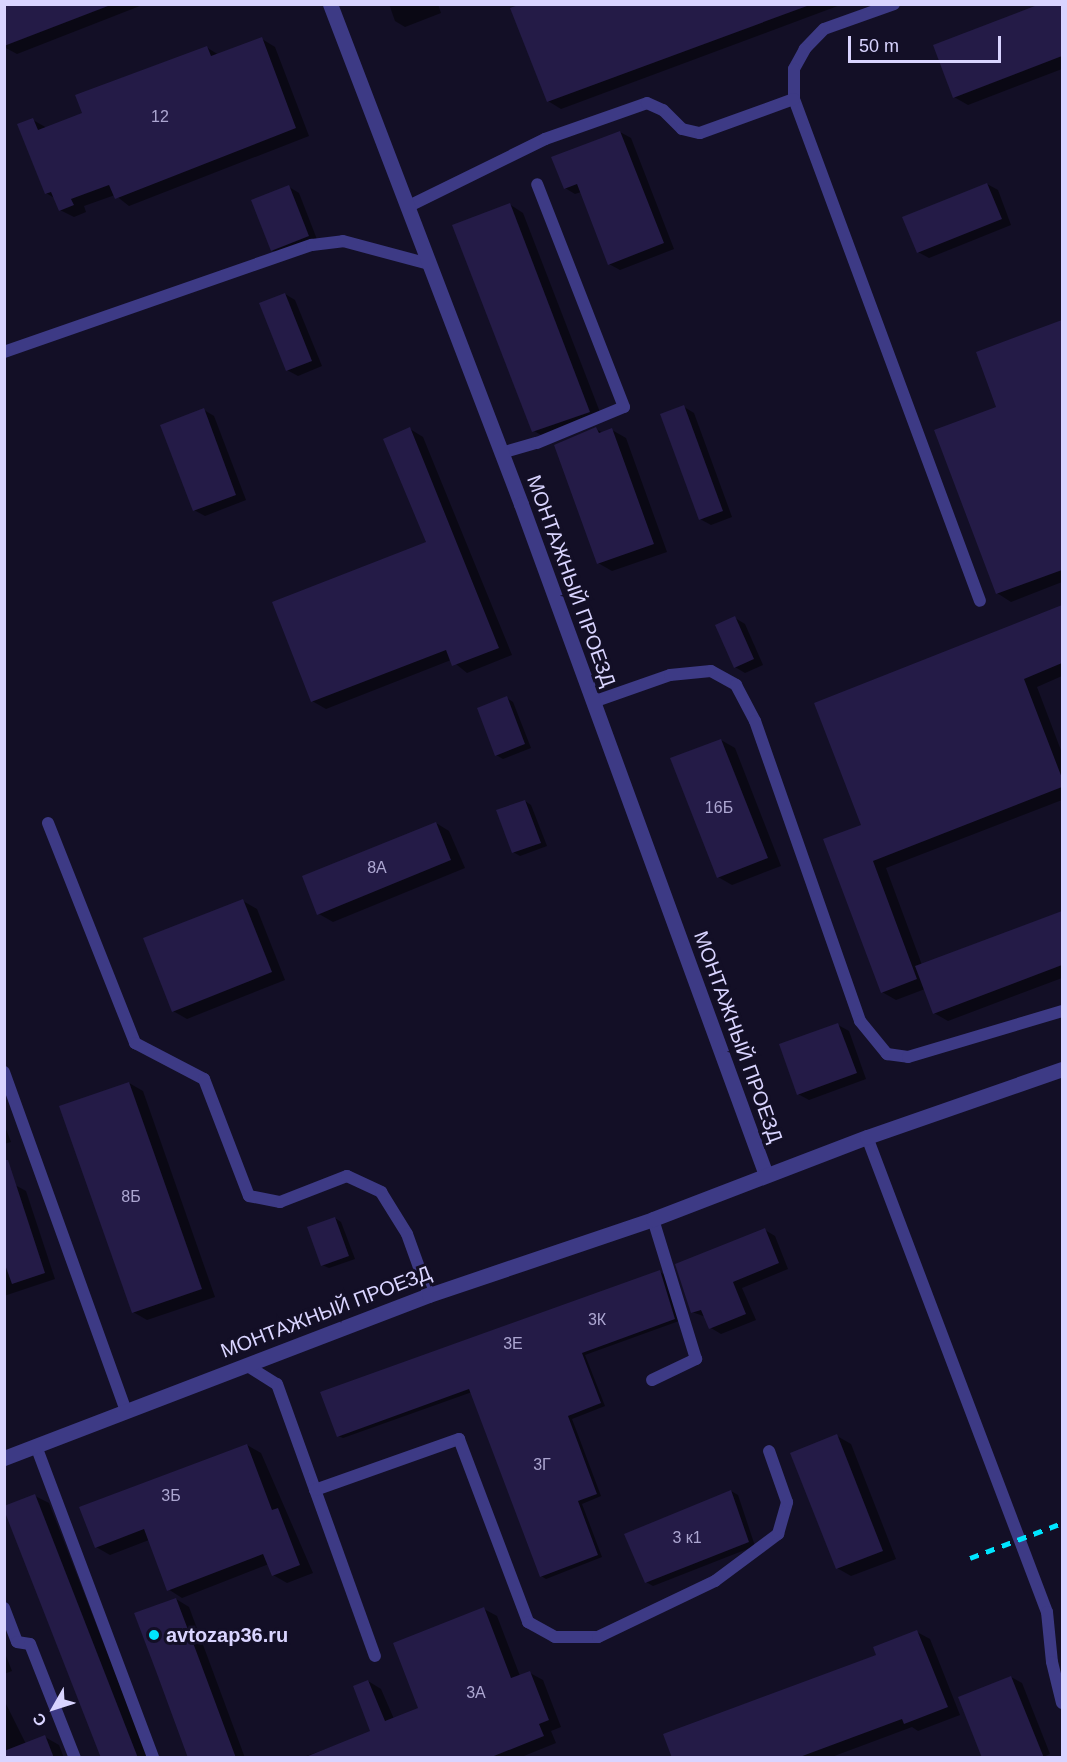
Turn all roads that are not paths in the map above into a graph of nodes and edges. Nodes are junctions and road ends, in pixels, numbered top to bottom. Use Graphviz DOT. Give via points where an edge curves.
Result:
graph roads {
  1 [pos="330,4"];
  2 [pos="894,4"];
  3 [pos="794,99"];
  4 [pos="537,184"];
  5 [pos="407,207"];
  6 [pos="429,264"];
  7 [pos="4,352"];
  8 [pos="501,453"];
  9 [pos="980,601"];
  10 [pos="593,702"];
  11 [pos="48,823"];
  12 [pos="1062,1011"];
  13 [pos="1062,1069"];
  14 [pos="4,1072"];
  15 [pos="867,1137"];
  16 [pos="766,1174"];
  17 [pos="653,1219"];
  18 [pos="429,1295"];
  19 [pos="246,1365"];
  20 [pos="652,1380"];
  21 [pos="126,1411"];
  22 [pos="36,1446"];
  23 [pos="769,1451"];
  24 [pos="4,1458"];
  25 [pos="315,1490"];
  26 [pos="4,1608"];
  27 [pos="375,1656"];
  28 [pos="1062,1704"];
  29 [pos="75,1758"];
  30 [pos="153,1758"];
  1 -- 5 [label="street, МОНТАЖНЫЙ ПРОЕЗД"];
  2 -- 3 [label="lane" via="824,29 805,49 794,69"];
  3 -- 5 [label="lane" via="700,133 682,129 663,110 647,103 545,139"];
  3 -- 9 [label="lane"];
  4 -- 8 [label="lane" via="624,407 537,443"];
  5 -- 6 [label="street, МОНТАЖНЫЙ ПРОЕЗД"];
  6 -- 7 [label="lane" via="343,241 312,245"];
  6 -- 8 [label="street, МОНТАЖНЫЙ ПРОЕЗД"];
  8 -- 10 [label="street, МОНТАЖНЫЙ ПРОЕЗД"];
  10 -- 12 [label="lane" via="670,675 711,671 736,685 755,721 861,1021 887,1054 908,1057"];
  10 -- 16 [label="street, МОНТАЖНЫЙ ПРОЕЗД"];
  11 -- 18 [label="lane" via="135,1043 204,1078 249,1196 280,1202 347,1176 381,1192 406,1234"];
  13 -- 15 [label="street, МОНТАЖНЫЙ ПРОЕЗД"];
  14 -- 21 [label="lane"];
  15 -- 16 [label="street, МОНТАЖНЫЙ ПРОЕЗД"];
  15 -- 28 [label="lane" via="1047,1612 1052,1662"];
  16 -- 17 [label="street, МОНТАЖНЫЙ ПРОЕЗД"];
  17 -- 18 [label="street, МОНТАЖНЫЙ ПРОЕЗД"];
  17 -- 20 [label="lane" via="696,1359"];
  18 -- 19 [label="street, МОНТАЖНЫЙ ПРОЕЗД"];
  19 -- 21 [label="street, МОНТАЖНЫЙ ПРОЕЗД"];
  19 -- 25 [label="lane" via="277,1384"];
  21 -- 22 [label="street, МОНТАЖНЫЙ ПРОЕЗД"];
  22 -- 24 [label="street, МОНТАЖНЫЙ ПРОЕЗД"];
  22 -- 30 [label="lane"];
  23 -- 25 [label="lane" via="787,1502 778,1534 715,1581 598,1637 555,1637 528,1622 459,1439"];
  25 -- 27 [label="lane"];
  26 -- 29 [label="lane" via="17,1642 30,1644"];
}
